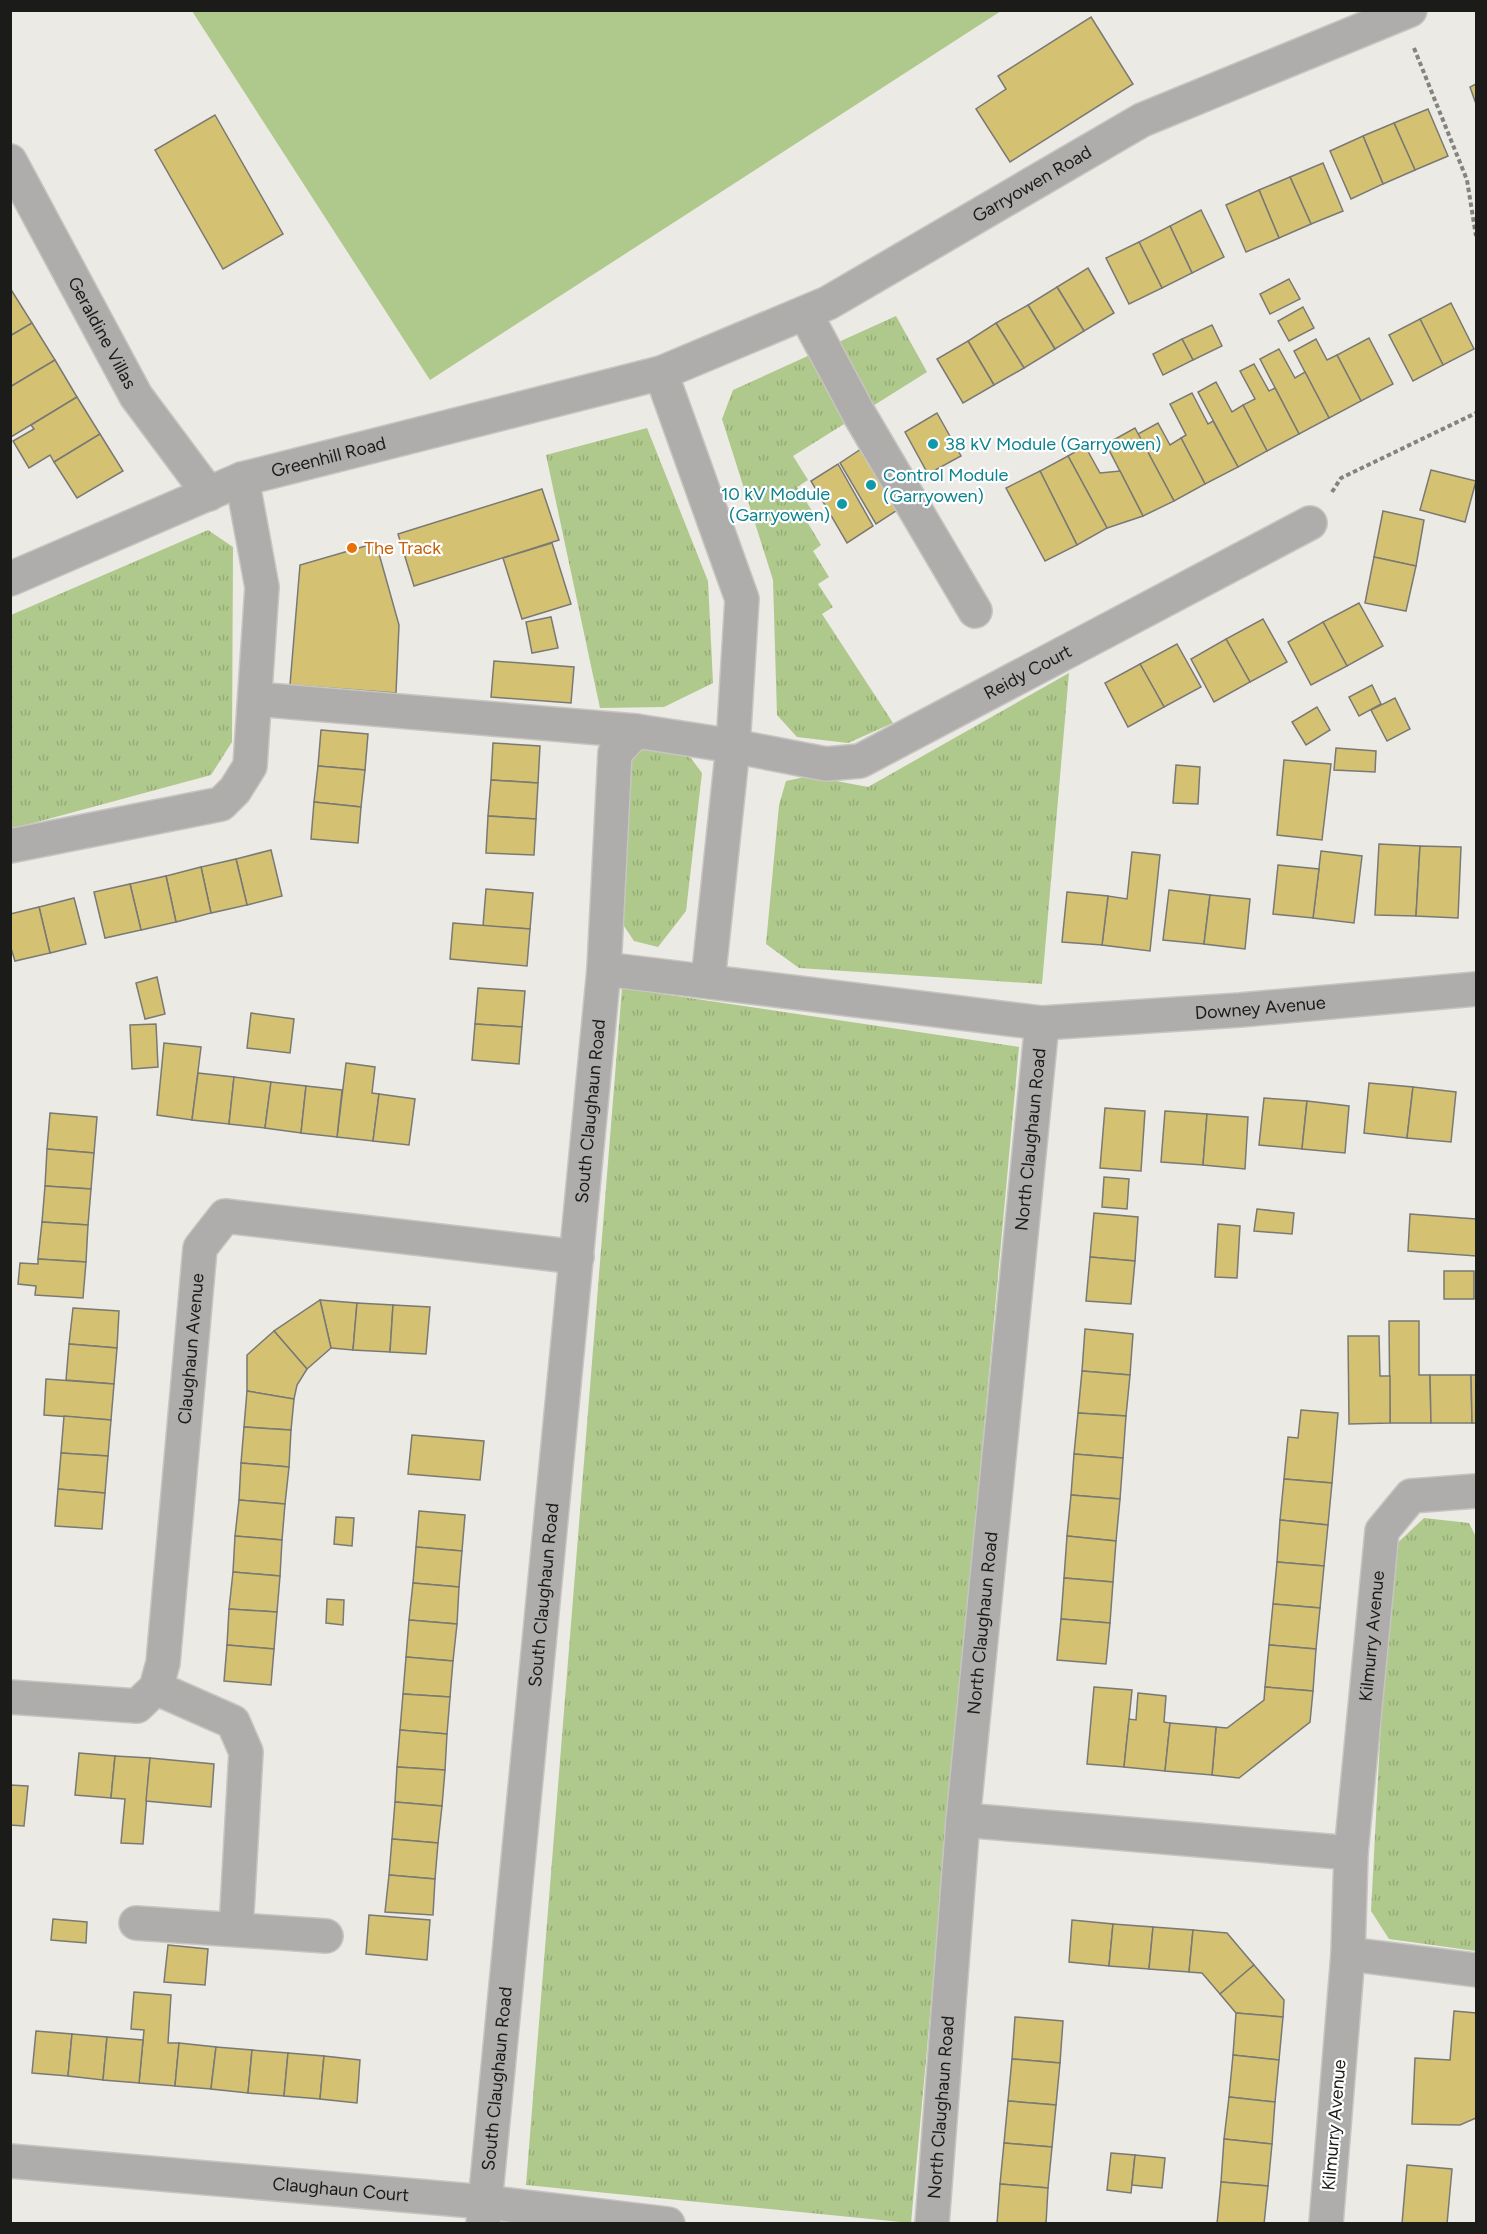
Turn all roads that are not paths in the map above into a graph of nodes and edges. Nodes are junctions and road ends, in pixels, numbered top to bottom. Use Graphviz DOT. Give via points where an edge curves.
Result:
graph roads {
  1 [pos="1405,12"];
  2 [pos="10,161"];
  3 [pos="805,313"];
  4 [pos="661,373"];
  5 [pos="242,479"];
  6 [pos="209,494"];
  7 [pos="1310,523"];
  8 [pos="10,579"];
  9 [pos="975,611"];
  10 [pos="255,699"];
  11 [pos="636,730"];
  12 [pos="733,746"];
  13 [pos="10,846"];
  14 [pos="604,969"];
  15 [pos="708,981"];
  16 [pos="1476,989"];
  17 [pos="1042,1023"];
  18 [pos="577,1257"];
  19 [pos="1476,1491"];
  20 [pos="156,1688"];
  21 [pos="10,1697"];
  22 [pos="963,1820"];
  23 [pos="1351,1852"];
  24 [pos="136,1923"];
  25 [pos="236,1929"];
  26 [pos="326,1936"];
  27 [pos="1348,1954"];
  28 [pos="1476,1970"];
  29 [pos="10,2161"];
  30 [pos="484,2212"];
  31 [pos="668,2223"];
  32 [pos="932,2223"];
  33 [pos="1326,2223"];
  1 -- 3 [label="street, Garryowen Road" via="1142,120"];
  2 -- 6 [label="street, Geraldine Villas" via="136,396"];
  3 -- 4 [label="street, Garryowen Road"];
  3 -- 9 [label="street" via="859,414"];
  4 -- 5 [label="street, Greenhill Road"];
  4 -- 12 [label="street" via="742,599"];
  5 -- 6 [label="street, Greenhill Road"];
  5 -- 10 [label="street" via="262,587"];
  6 -- 8 [label="street, Greenhill Road"];
  7 -- 12 [label="street, Reidy Court" via="860,761 826,764"];
  10 -- 11 [label="street, Reidy Court"];
  10 -- 13 [label="street" via="250,766 222,804"];
  11 -- 12 [label="street, Reidy Court"];
  11 -- 14 [label="street, South Claughaun Road" via="615,753"];
  12 -- 15 [label="street"];
  14 -- 15 [label="street, Downey Avenue"];
  14 -- 18 [label="street, South Claughaun Road"];
  15 -- 17 [label="street, Downey Avenue"];
  16 -- 17 [label="street, Downey Avenue"];
  17 -- 22 [label="street, North Claughaun Road"];
  18 -- 20 [label="street, Claughaun Avenue" via="225,1216 200,1248 163,1663"];
  18 -- 30 [label="street, South Claughaun Road"];
  19 -- 23 [label="street, Kilmurry Avenue" via="1411,1496 1382,1531"];
  20 -- 21 [label="street" via="137,1706"];
  20 -- 25 [label="street" via="233,1722 246,1752"];
  22 -- 23 [label="street"];
  22 -- 32 [label="street, North Claughaun Road"];
  23 -- 27 [label="street, Kilmurry Avenue"];
  24 -- 25 [label="street"];
  25 -- 26 [label="street"];
  27 -- 28 [label="street"];
  27 -- 33 [label="street, Kilmurry Avenue"];
  29 -- 30 [label="street, Claughaun Court"];
  30 -- 31 [label="street, Claughaun Court"];
}
